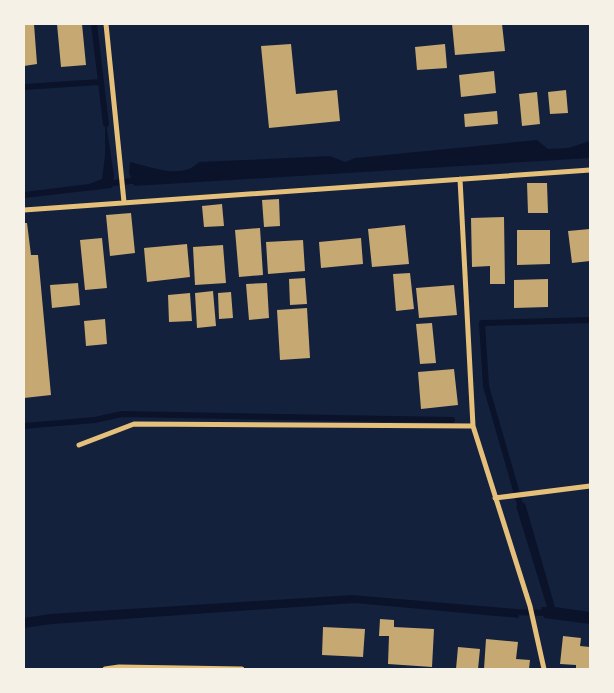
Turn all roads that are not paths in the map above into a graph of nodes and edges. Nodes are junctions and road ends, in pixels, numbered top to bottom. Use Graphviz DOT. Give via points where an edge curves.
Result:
graph roads {
  1 [pos="106,24"];
  2 [pos="590,170"];
  3 [pos="460,179"];
  4 [pos="124,202"];
  5 [pos="24,210"];
  6 [pos="473,426"];
  7 [pos="80,445"];
  8 [pos="590,486"];
  9 [pos="495,498"];
  10 [pos="105,669"];
  11 [pos="242,669"];
  12 [pos="544,669"];
  1 -- 4 [label="street"];
  2 -- 3 [label="street"];
  3 -- 4 [label="street"];
  3 -- 6 [label="street"];
  4 -- 5 [label="street"];
  6 -- 7 [label="street" via="134,424"];
  6 -- 9 [label="street"];
  8 -- 9 [label="street"];
  9 -- 12 [label="street" via="530,606"];
  10 -- 11 [label="street"];
}
